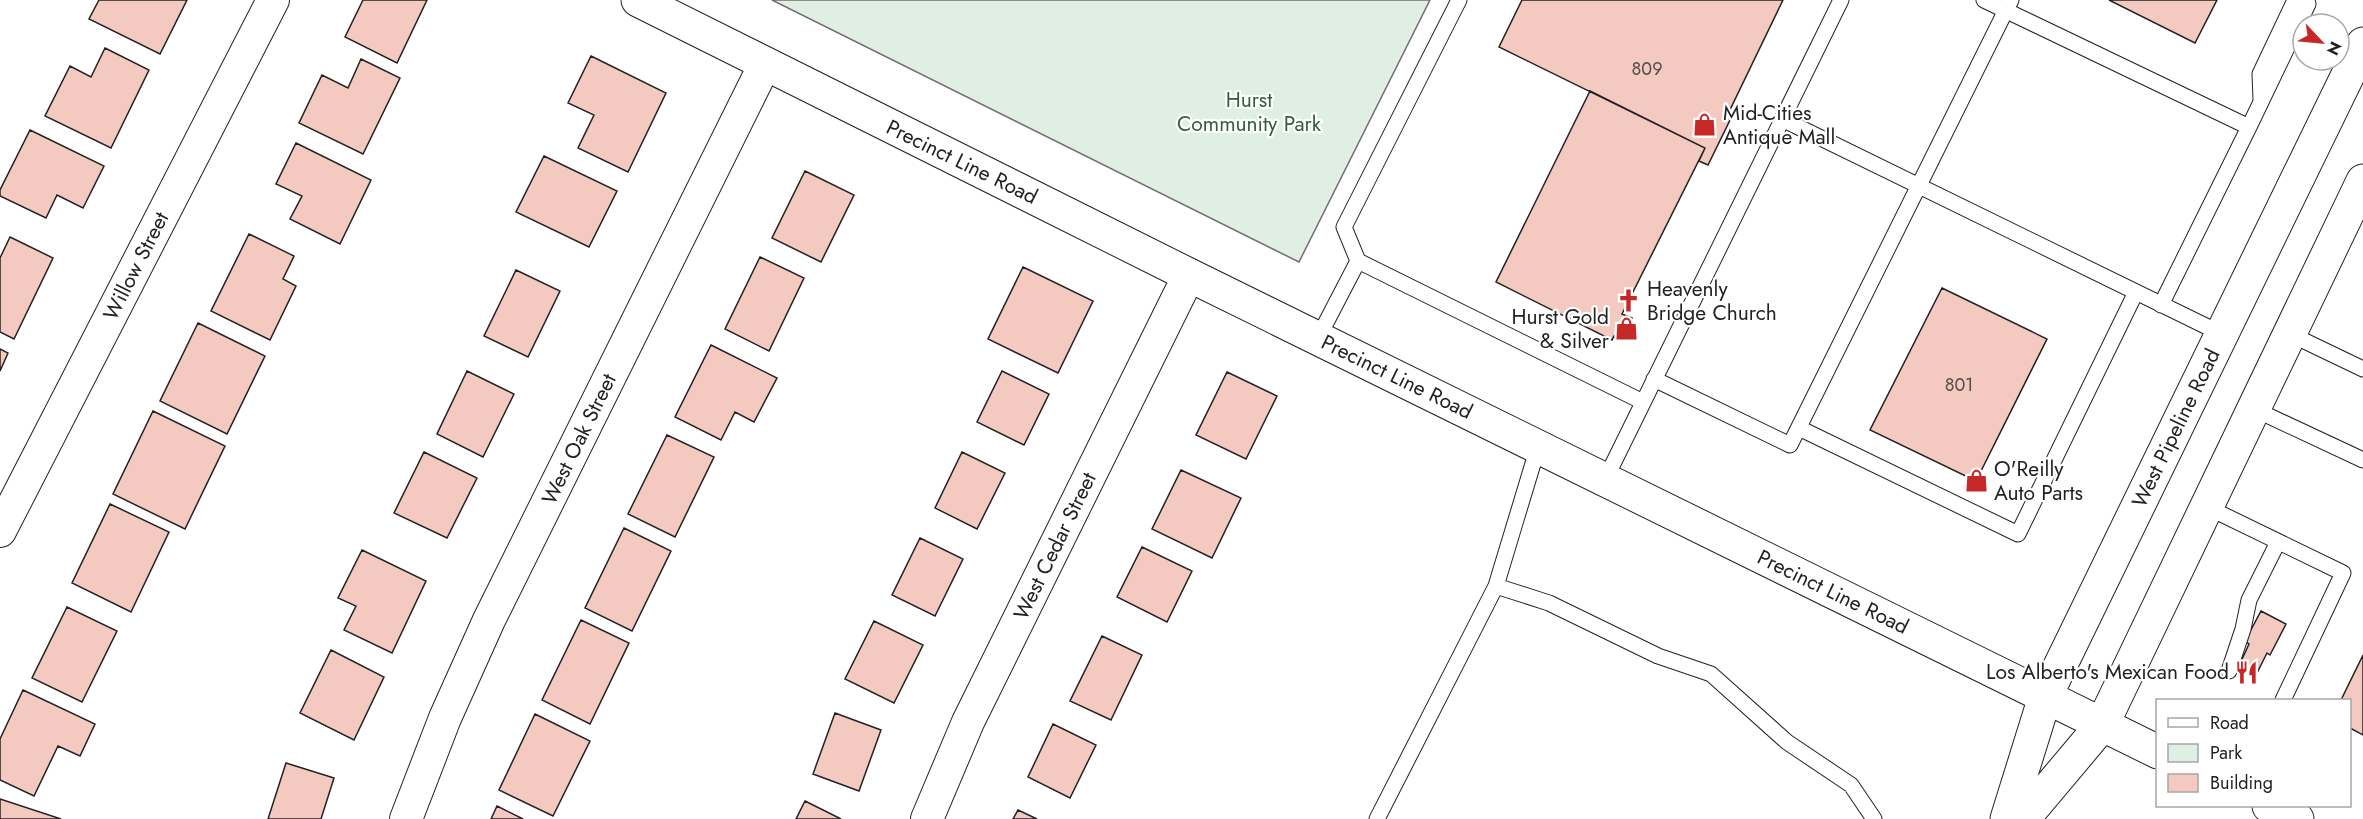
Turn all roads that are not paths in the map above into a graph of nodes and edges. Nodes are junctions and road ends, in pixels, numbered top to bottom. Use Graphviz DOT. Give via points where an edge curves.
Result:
graph roads {
  1 [pos="273,0"];
  2 [pos="638,0"];
  3 [pos="1460,0"];
  4 [pos="1840,0"];
  5 [pos="1984,0"];
  6 [pos="2295,0"];
  7 [pos="2307,0"];
  8 [pos="2008,5"];
  9 [pos="2363,44"];
  10 [pos="765,64"];
  11 [pos="2261,103"];
  12 [pos="1782,119"];
  13 [pos="2249,127"];
  14 [pos="2363,181"];
  15 [pos="1918,186"];
  16 [pos="1358,261"];
  17 [pos="1189,275"];
  18 [pos="2136,292"];
  19 [pos="2161,305"];
  20 [pos="2222,334"];
  21 [pos="2290,334"];
  22 [pos="1318,338"];
  23 [pos="2363,369"];
  24 [pos="1654,379"];
  25 [pos="1643,402"];
  26 [pos="2254,410"];
  27 [pos="1799,428"];
  28 [pos="1538,447"];
  29 [pos="2363,460"];
  30 [pos="1605,480"];
  31 [pos="2207,507"];
  32 [pos="0,531"];
  33 [pos="2278,542"];
  34 [pos="1496,586"];
  35 [pos="2229,671"];
  36 [pos="2045,697"];
  37 [pos="2283,699"];
  38 [pos="2102,725"];
  39 [pos="2156,752"];
  40 [pos="2271,807"];
  41 [pos="406,819"];
  42 [pos="927,819"];
  43 [pos="1377,819"];
  44 [pos="1874,819"];
  45 [pos="2007,819"];
  46 [pos="2023,819"];
  47 [pos="2297,819"];
  1 -- 32 [label="street, Willow Street"];
  2 -- 10 [label="main road, Precinct Line Road"];
  3 -- 16 [label="lane" via="1344,227"];
  4 -- 12 [label="lane"];
  5 -- 8 [label="lane"];
  6 -- 11 [label="lane" via="2260,74"];
  7 -- 11 [label="lane"];
  8 -- 13 [label="lane"];
  8 -- 15 [label="lane"];
  9 -- 20 [label="main road, West Pipeline Road"];
  10 -- 17 [label="main road, Precinct Line Road"];
  10 -- 41 [label="street, West Oak Street" via="489,620"];
  11 -- 13 [label="lane"];
  12 -- 15 [label="lane"];
  12 -- 24 [label="lane"];
  13 -- 19 [label="lane"];
  14 -- 21 [label="main road"];
  15 -- 18 [label="lane"];
  15 -- 27 [label="lane"];
  16 -- 22 [label="lane"];
  16 -- 25 [label="lane"];
  17 -- 22 [label="main road, Precinct Line Road"];
  17 -- 42 [label="street, West Cedar Street" via="968,722"];
  18 -- 19 [label="lane"];
  18 -- 27 [label="lane" via="2018,534"];
  19 -- 20 [label="lane"];
  20 -- 36 [label="main road, West Pipeline Road"];
  21 -- 23 [label="lane"];
  21 -- 26 [label="main road"];
  22 -- 28 [label="main road, Precinct Line Road"];
  24 -- 25 [label="lane"];
  24 -- 27 [label="lane" via="1790,445"];
  25 -- 30 [label="lane"];
  26 -- 29 [label="lane"];
  26 -- 31 [label="main road"];
  28 -- 30 [label="main road, Precinct Line Road"];
  28 -- 34 [label="lane"];
  30 -- 36 [label="main road, Precinct Line Road"];
  31 -- 33 [label="lane"];
  31 -- 38 [label="main road"];
  33 -- 35 [label="lane" via="2249,600"];
  33 -- 37 [label="lane" via="2343,573"];
  34 -- 43 [label="lane"];
  34 -- 44 [label="lane" via="1549,603 1658,656 1711,674 1787,742 1851,784"];
  36 -- 38 [label="main road, Precinct Line Road"];
  36 -- 45 [label="main road, West Pipeline Road"];
  38 -- 39 [label="main road, Precinct Line Road"];
  38 -- 46 [label="main road"];
  40 -- 47 [label="main road"];
}
